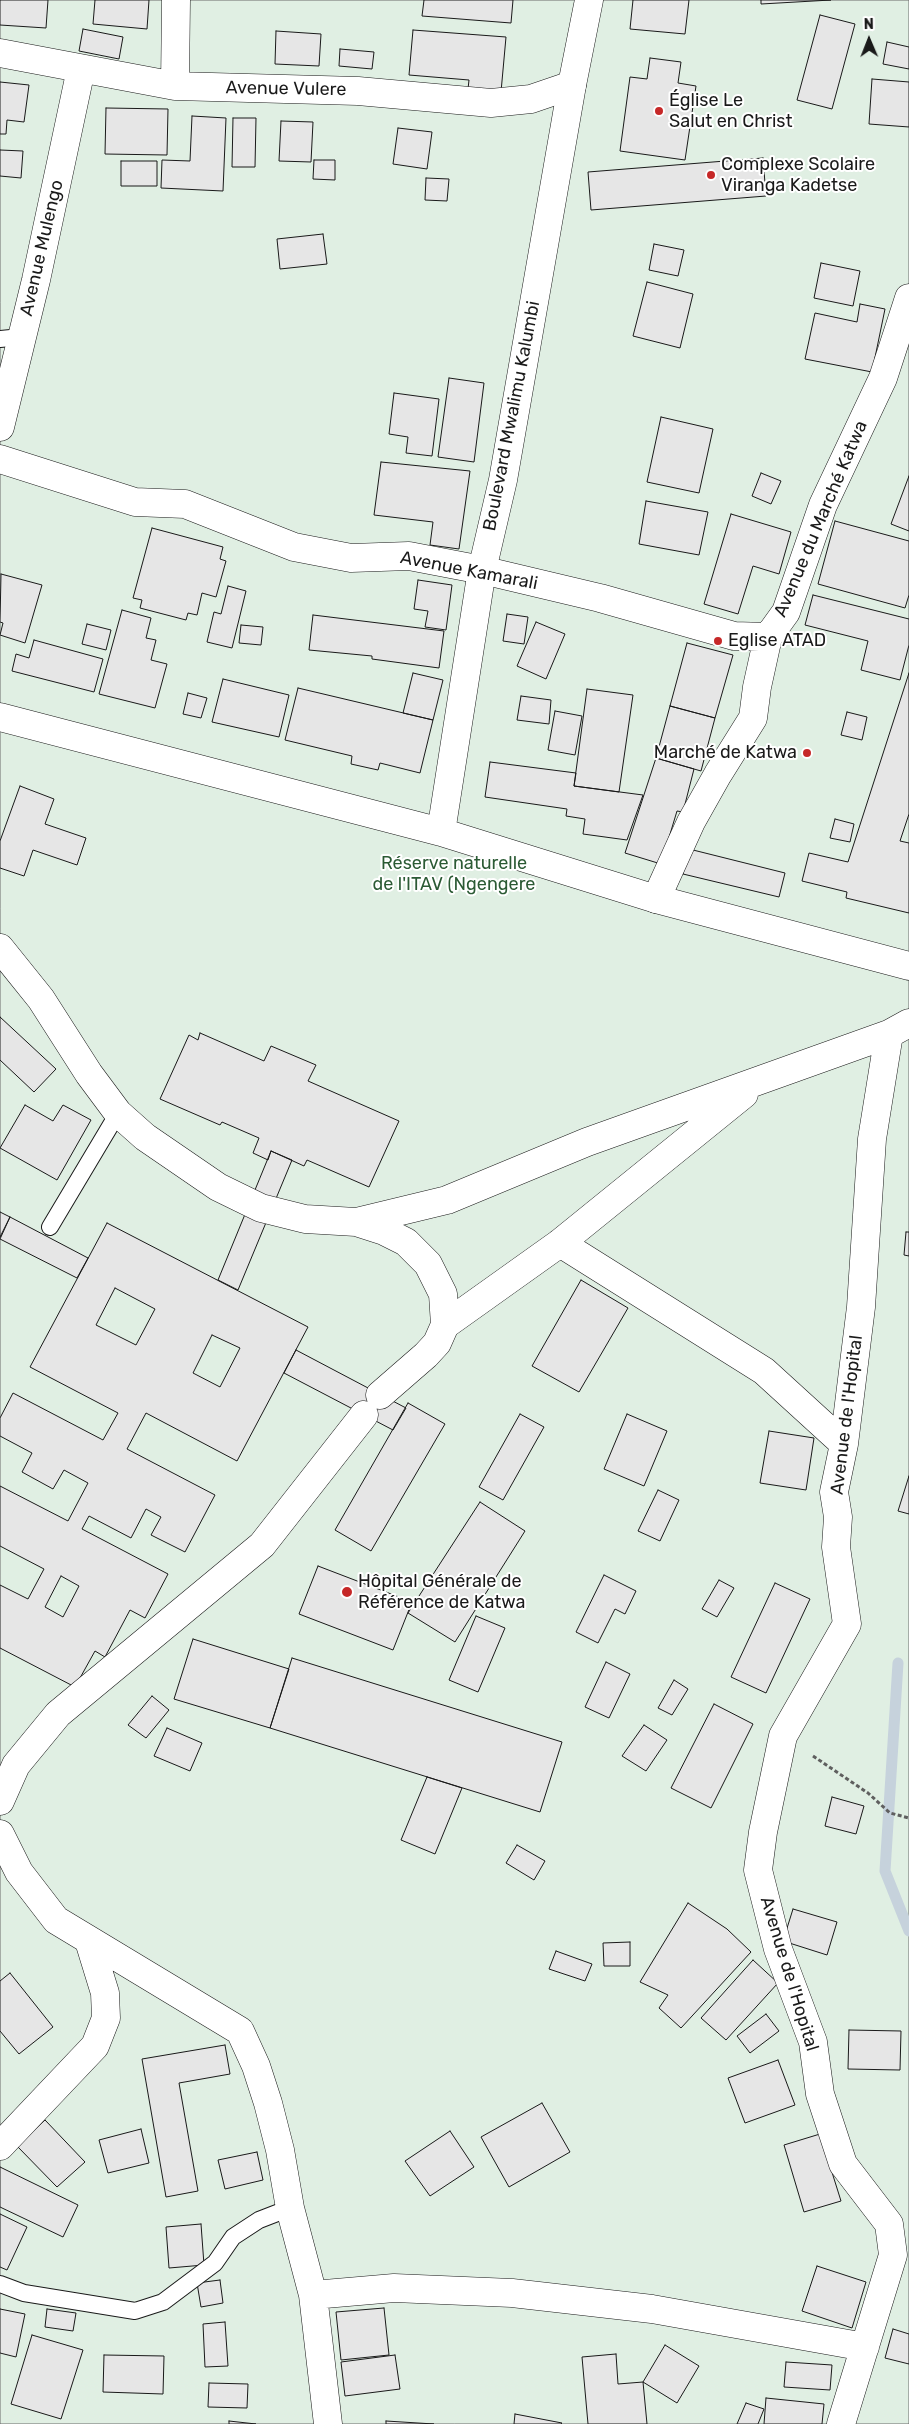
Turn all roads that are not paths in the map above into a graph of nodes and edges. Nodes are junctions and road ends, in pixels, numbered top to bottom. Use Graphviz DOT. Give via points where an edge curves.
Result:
graph roads {
  1 [pos="176,0"];
  2 [pos="590,0"];
  3 [pos="0,54"];
  4 [pos="81,69"];
  5 [pos="572,85"];
  6 [pos="175,86"];
  7 [pos="909,298"];
  8 [pos="11,338"];
  9 [pos="0,427"];
  10 [pos="0,459"];
  11 [pos="482,570"];
  12 [pos="768,637"];
  13 [pos="0,717"];
  14 [pos="441,832"];
  15 [pos="656,899"];
  16 [pos="0,948"];
  17 [pos="909,966"];
  18 [pos="899,1028"];
  19 [pos="760,1080"];
  20 [pos="118,1112"];
  21 [pos="356,1222"];
  22 [pos="50,1227"];
  23 [pos="560,1243"];
  24 [pos="444,1325"];
  25 [pos="844,1444"];
  26 [pos="0,1801"];
  27 [pos="0,1834"];
  28 [pos="89,1941"];
  29 [pos="0,2146"];
  30 [pos="290,2208"];
  31 [pos="899,2224"];
  32 [pos="0,2284"];
  33 [pos="313,2295"];
  34 [pos="864,2346"];
  35 [pos="328,2424"];
  36 [pos="841,2424"];
  1 -- 6 [label="street"];
  2 -- 5 [label="street, Boulevard Mwalimu Kalumbi"];
  3 -- 4 [label="street, Avenue Vulere"];
  4 -- 6 [label="street, Avenue Vulere"];
  4 -- 8 [label="street, Avenue Mulengo"];
  5 -- 6 [label="street, Avenue Vulere" via="531,99 491,103 358,91"];
  5 -- 11 [label="street, Boulevard Mwalimu Kalumbi" via="503,480"];
  7 -- 12 [label="street, Avenue du Marché Katwa" via="883,378 823,505 786,612"];
  8 -- 9 [label="street, Avenue Mulengo"];
  10 -- 11 [label="street, Avenue Kamarali" via="135,502 185,504 294,547 351,558 409,556"];
  11 -- 12 [label="street, Avenue Kamarali" via="600,598 734,636"];
  11 -- 14 [label="street, Boulevard Mwalimu Kalumbi"];
  12 -- 15 [label="street, Avenue du Marché Katwa" via="753,718 691,822"];
  13 -- 14 [label="street"];
  14 -- 15 [label="street"];
  15 -- 17 [label="street"];
  16 -- 20 [label="street" via="42,999 89,1074"];
  18 -- 19 [label="street"];
  18 -- 25 [label="street, Avenue de l'Hopital" via="872,1139 861,1306"];
  19 -- 21 [label="street" via="587,1142 446,1200"];
  19 -- 23 [label="street"];
  20 -- 21 [label="street" via="145,1137 210,1182 261,1208 305,1219"];
  20 -- 22 [label="lane"];
  21 -- 24 [label="street" via="406,1242 428,1264 443,1294"];
  23 -- 24 [label="street"];
  23 -- 25 [label="street" via="764,1371"];
  24 -- 26 [label="street" via="437,1343 372,1405 262,1545 58,1714 16,1764"];
  25 -- 31 [label="street, Avenue de l'Hopital" via="834,1492 838,1517 836,1548 847,1624 783,1736 758,1870 778,1949 813,2042 820,2094 843,2164"];
  27 -- 28 [label="street" via="19,1872 56,1920"];
  28 -- 29 [label="street" via="105,1993 106,2018 95,2046"];
  28 -- 30 [label="street" via="240,2031 268,2103"];
  30 -- 32 [label="lane" via="259,2220 233,2237 214,2262 163,2302 135,2311 24,2293"];
  30 -- 33 [label="street"];
  31 -- 34 [label="street, Avenue de l'Hopital" via="893,2256"];
  33 -- 34 [label="street" via="394,2288 512,2293 652,2309"];
  33 -- 35 [label="street"];
  34 -- 36 [label="street, Avenue de l'Hopital"];
}
